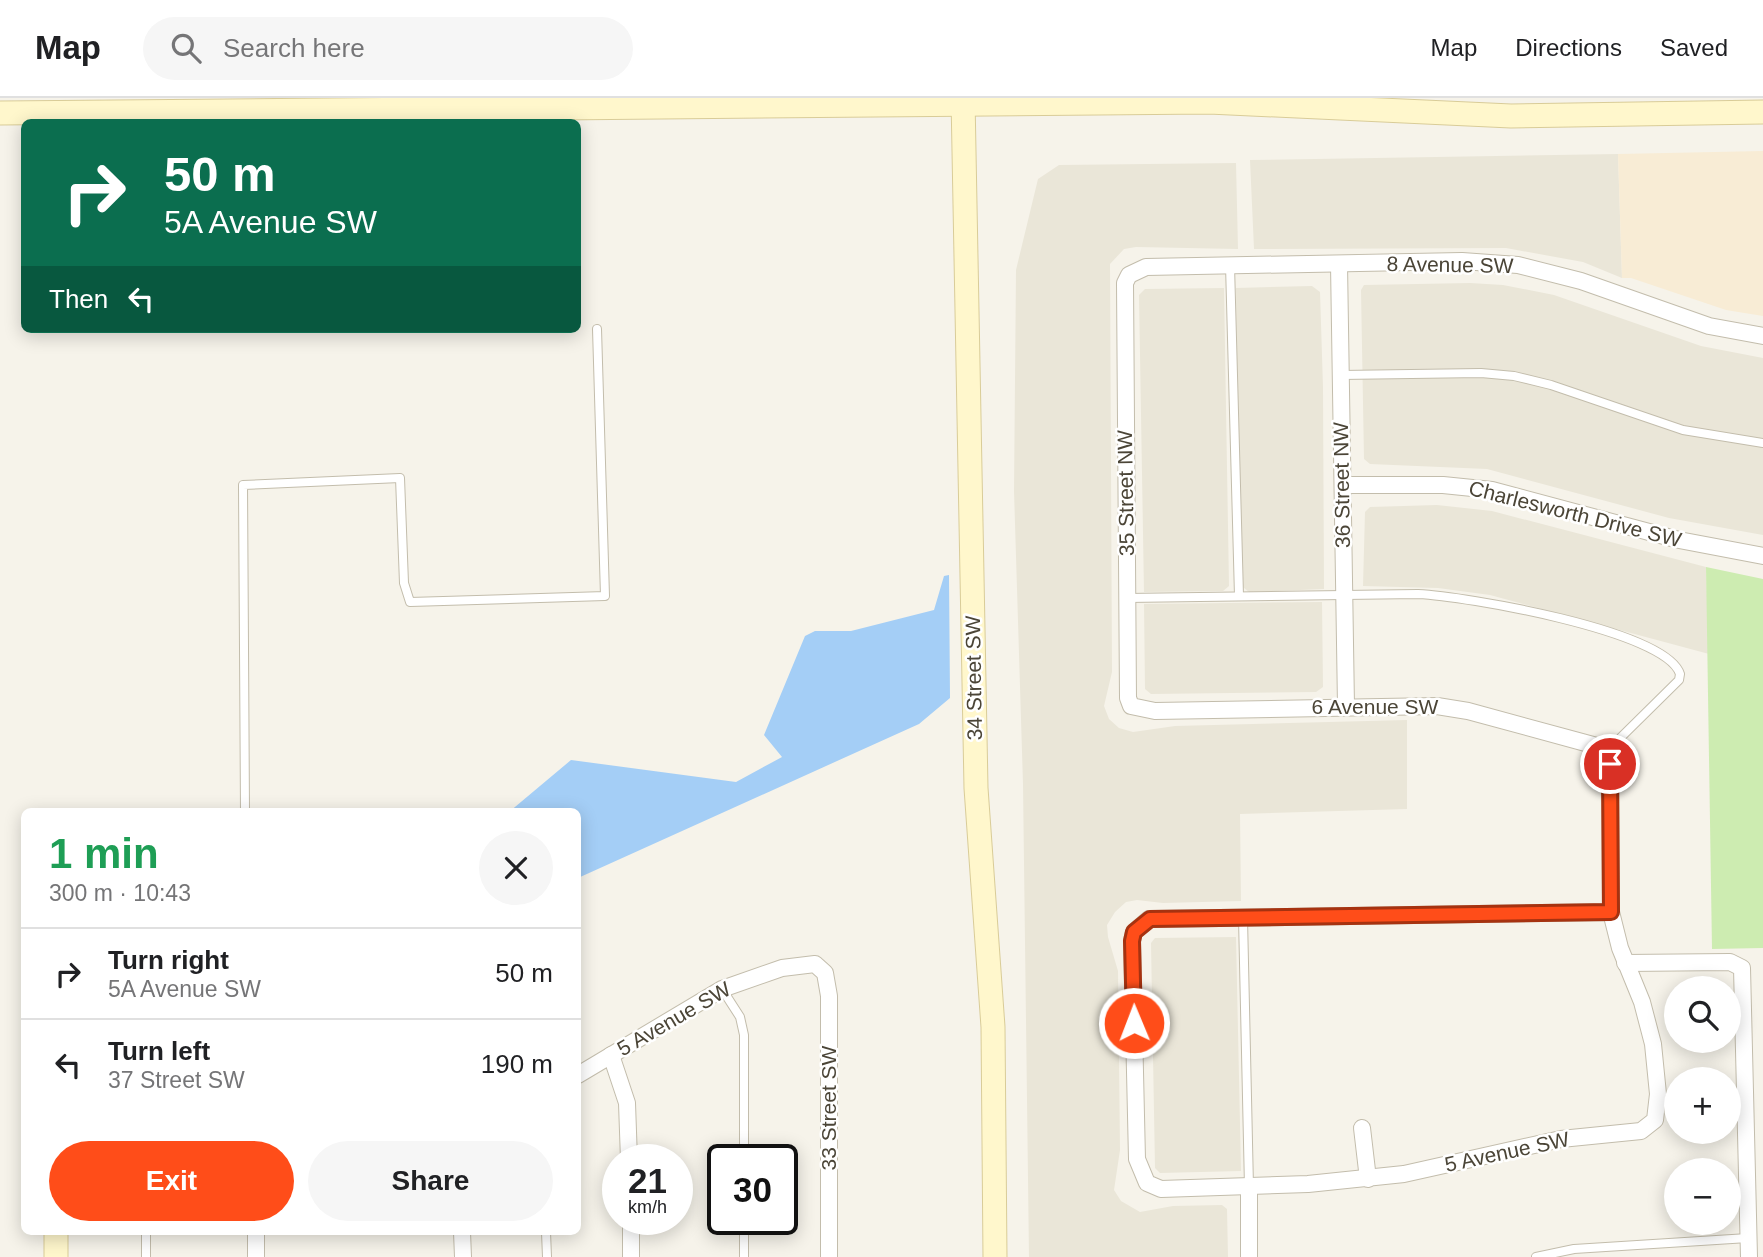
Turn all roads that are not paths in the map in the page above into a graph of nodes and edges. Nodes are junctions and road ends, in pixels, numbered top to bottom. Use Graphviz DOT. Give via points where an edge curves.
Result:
graph roads {
  1 [pos="963,102"];
  2 [pos="1763,112"];
  3 [pos="0,113"];
  4 [pos="1339,264"];
  5 [pos="1230,265"];
  6 [pos="1129,275"];
  7 [pos="597,329"];
  8 [pos="1763,336"];
  9 [pos="1341,375"];
  10 [pos="1763,443"];
  11 [pos="1343,485"];
  12 [pos="1763,556"];
  13 [pos="1344,595"];
  14 [pos="1239,596"];
  15 [pos="1127,598"];
  16 [pos="1346,706"];
  17 [pos="1137,709"];
  18 [pos="1606,752"];
  19 [pos="245,808"];
  20 [pos="1611,912"];
  21 [pos="1243,918"];
  22 [pos="1625,963"];
  23 [pos="815,964"];
  24 [pos="722,989"];
  25 [pos="611,1055"];
  26 [pos="581,1072"];
  27 [pos="1362,1128"];
  28 [pos="628,1144"];
  29 [pos="744,1144"];
  30 [pos="1368,1179"];
  31 [pos="1249,1187"];
  32 [pos="56,1235"];
  33 [pos="146,1235"];
  34 [pos="256,1235"];
  35 [pos="462,1235"];
  36 [pos="547,1235"];
  37 [pos="631,1235"];
  38 [pos="744,1235"];
  39 [pos="1748,1238"];
  40 [pos="56,1257"];
  41 [pos="146,1257"];
  42 [pos="256,1257"];
  43 [pos="463,1257"];
  44 [pos="547,1257"];
  45 [pos="631,1257"];
  46 [pos="744,1257"];
  47 [pos="829,1257"];
  48 [pos="995,1257"];
  49 [pos="1249,1257"];
  50 [pos="1536,1257"];
  51 [pos="1749,1257"];
  1 -- 2 [label="main road" via="1220,102 1550,116"];
  1 -- 3 [label="main road"];
  1 -- 48 [label="main road, 34 Street SW" via="976,801 992,992"];
  4 -- 5 [label="street, 8 Avenue SW"];
  4 -- 8 [label="street, 8 Avenue SW" via="1462,261 1518,265 1581,281 1709,326"];
  4 -- 9 [label="street, 36 Street NW"];
  5 -- 6 [label="street, 8 Avenue SW" via="1146,267"];
  5 -- 14 [label="lane"];
  6 -- 15 [label="street, 35 Street NW" via="1123,293"];
  7 -- 19 [label="lane" via="605,596 410,602 404,583 400,478 243,485"];
  9 -- 10 [label="lane" via="1514,376 1683,430"];
  9 -- 11 [label="street, 36 Street NW"];
  11 -- 12 [label="street, Charlesworth Drive SW" via="1484,488 1679,540"];
  11 -- 13 [label="street, 36 Street NW"];
  13 -- 14 [label="lane"];
  13 -- 16 [label="street, 36 Street NW"];
  13 -- 18 [label="lane" via="1466,597 1646,644 1678,667 1679,680"];
  14 -- 15 [label="lane"];
  15 -- 17 [label="street, 35 Street NW" via="1128,698"];
  16 -- 17 [label="street, 6 Avenue SW"];
  16 -- 18 [label="street, 6 Avenue SW" via="1455,708"];
  18 -- 20 [label="street" via="1610,764"];
  20 -- 21 [label="street"];
  20 -- 22 [label="street"];
  21 -- 31 [label="lane"];
  21 -- 31 [label="street, 5 Avenue SW" via="1159,917 1134,932 1132,955 1137,1159 1147,1183 1161,1189"];
  22 -- 30 [label="street, 5 Avenue SW" via="1649,1024 1656,1064 1657,1111 1646,1129 1561,1139"];
  22 -- 39 [label="street" via="1730,962 1742,968"];
  23 -- 24 [label="street, 5 Avenue SW" via="782,968"];
  23 -- 47 [label="street, 33 Street SW" via="825,973 830,996"];
  24 -- 25 [label="street, 5 Avenue SW"];
  24 -- 29 [label="lane" via="740,1017 744,1035"];
  25 -- 26 [label="street, 5 Avenue SW"];
  25 -- 28 [label="street" via="627,1103"];
  27 -- 30 [label="street"];
  30 -- 31 [label="street, 5 Avenue SW"];
  31 -- 49 [label="street"];
  32 -- 40 [label="main road"];
  33 -- 41 [label="lane"];
  34 -- 42 [label="street"];
  35 -- 43 [label="street"];
  36 -- 44 [label="lane"];
  37 -- 45 [label="street"];
  38 -- 46 [label="lane"];
  39 -- 50 [label="lane" via="1574,1249"];
  39 -- 51 [label="street"];
}
